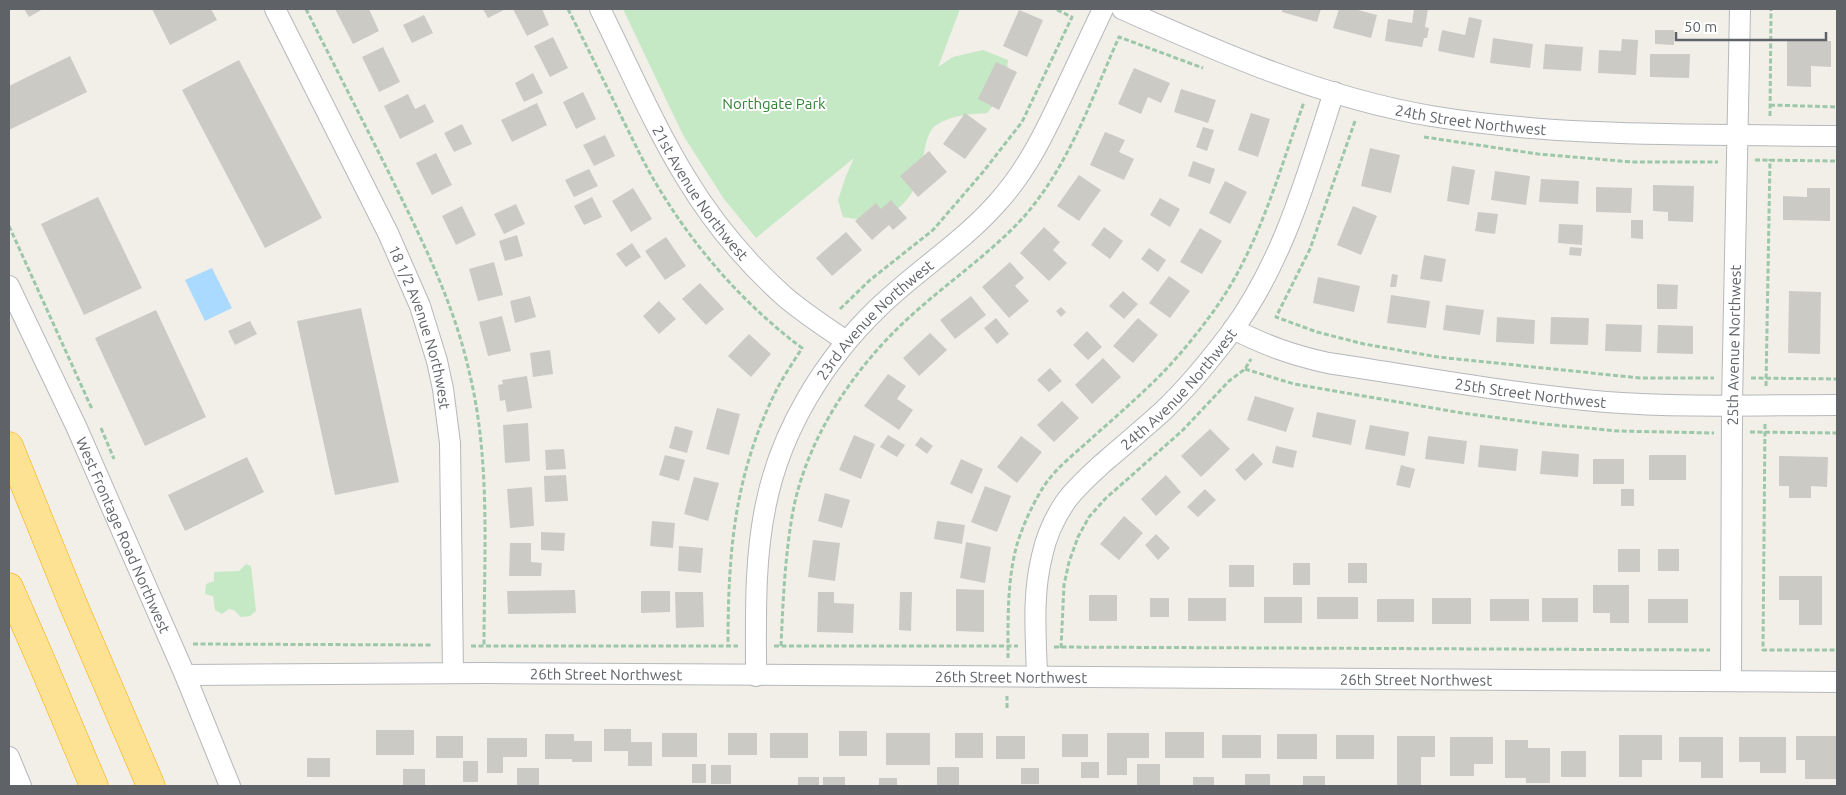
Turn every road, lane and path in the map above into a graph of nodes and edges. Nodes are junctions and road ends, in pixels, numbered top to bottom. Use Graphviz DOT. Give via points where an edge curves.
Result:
graph roads {
  1 [pos="275,9"];
  2 [pos="600,9"];
  3 [pos="1055,9"];
  4 [pos="1103,9"];
  5 [pos="1122,9"];
  6 [pos="1740,9"];
  7 [pos="1771,9"];
  8 [pos="1119,37"];
  9 [pos="1334,92"];
  10 [pos="1304,102"];
  11 [pos="1837,107"];
  12 [pos="1355,120"];
  13 [pos="1738,134"];
  14 [pos="1837,136"];
  15 [pos="1837,161"];
  16 [pos="9,286"];
  17 [pos="840,309"];
  18 [pos="1233,329"];
  19 [pos="846,341"];
  20 [pos="1705,378"];
  21 [pos="1837,379"];
  22 [pos="1732,405"];
  23 [pos="1837,405"];
  24 [pos="1705,433"];
  25 [pos="1837,433"];
  26 [pos="9,446"];
  27 [pos="9,587"];
  28 [pos="193,644"];
  29 [pos="423,645"];
  30 [pos="484,646"];
  31 [pos="728,646"];
  32 [pos="1710,650"];
  33 [pos="1837,650"];
  34 [pos="453,673"];
  35 [pos="185,675"];
  36 [pos="756,676"];
  37 [pos="1037,677"];
  38 [pos="1731,681"];
  39 [pos="1837,682"];
  40 [pos="9,756"];
  41 [pos="21,786"];
  42 [pos="94,786"];
  43 [pos="150,786"];
  44 [pos="230,786"];
  1 -- 34 [label="street, 18 1/2 Avenue Northwest" via="388,233 420,306 437,361 448,419 450,452"];
  2 -- 19 [label="street, 21st Avenue Northwest" via="669,149 707,210 744,256 786,297"];
  3 -- 17 [label="path" via="1072,17 1022,122 933,230 870,280"];
  4 -- 19 [label="street, 23rd Avenue Northwest" via="1040,143 1010,187 970,230 878,308"];
  5 -- 9 [label="street, 24th Street Northwest" via="1213,49"];
  6 -- 13 [label="street, 25th Avenue Northwest"];
  7 -- 11 [label="path" via="1770,105"];
  8 -- 10 [label="path" via="1064,156 1033,204 1019,222 898,328 868,359 826,424 812,452 794,510 786,567 782,646 1008,646 1010,578 1016,547 1028,514 1044,485 1166,370 1211,314 1260,228"];
  9 -- 13 [label="street, 24th Street Northwest" via="1430,116 1490,124 1624,133"];
  9 -- 18 [label="street, 24th Avenue Northwest" via="1284,238 1271,268"];
  12 -- 20 [label="path" via="1310,249 1276,317 1364,344 1438,358 1640,378"];
  13 -- 14 [label="street, 24th Street Northwest"];
  13 -- 22 [label="street, 25th Avenue Northwest"];
  15 -- 21 [label="path" via="1770,159 1766,378"];
  16 -- 35 [label="street, West Frontage Road Northwest" via="76,426"];
  18 -- 22 [label="street, 25th Street Northwest" via="1293,356 1328,364 1560,398"];
  18 -- 37 [label="street, 24th Avenue Northwest" via="1186,388 1066,500 1052,525 1036,582"];
  19 -- 36 [label="street, 23rd Avenue Northwest" via="796,419 770,489 756,586"];
  22 -- 23 [label="street, 25th Street Northwest"];
  22 -- 38 [label="street, 25th Avenue Northwest"];
  24 -- 32 [label="path" via="1618,431 1462,413 1294,384 1245,369 1228,381 1183,430 1089,516 1078,537 1064,585 1061,648"];
  25 -- 33 [label="path" via="1765,432 1763,650"];
  26 -- 43 [label="highway"];
  27 -- 42 [label="highway"];
  28 -- 29 [label="path"];
  30 -- 31 [label="path"];
  34 -- 35 [label="street, 26th Street Northwest"];
  34 -- 36 [label="street, 26th Street Northwest"];
  35 -- 44 [label="street, West Frontage Road Northwest"];
  36 -- 37 [label="street, 26th Street Northwest"];
  37 -- 38 [label="street, 26th Street Northwest"];
  38 -- 39 [label="street, 26th Street Northwest"];
  40 -- 41 [label="street"];
}
